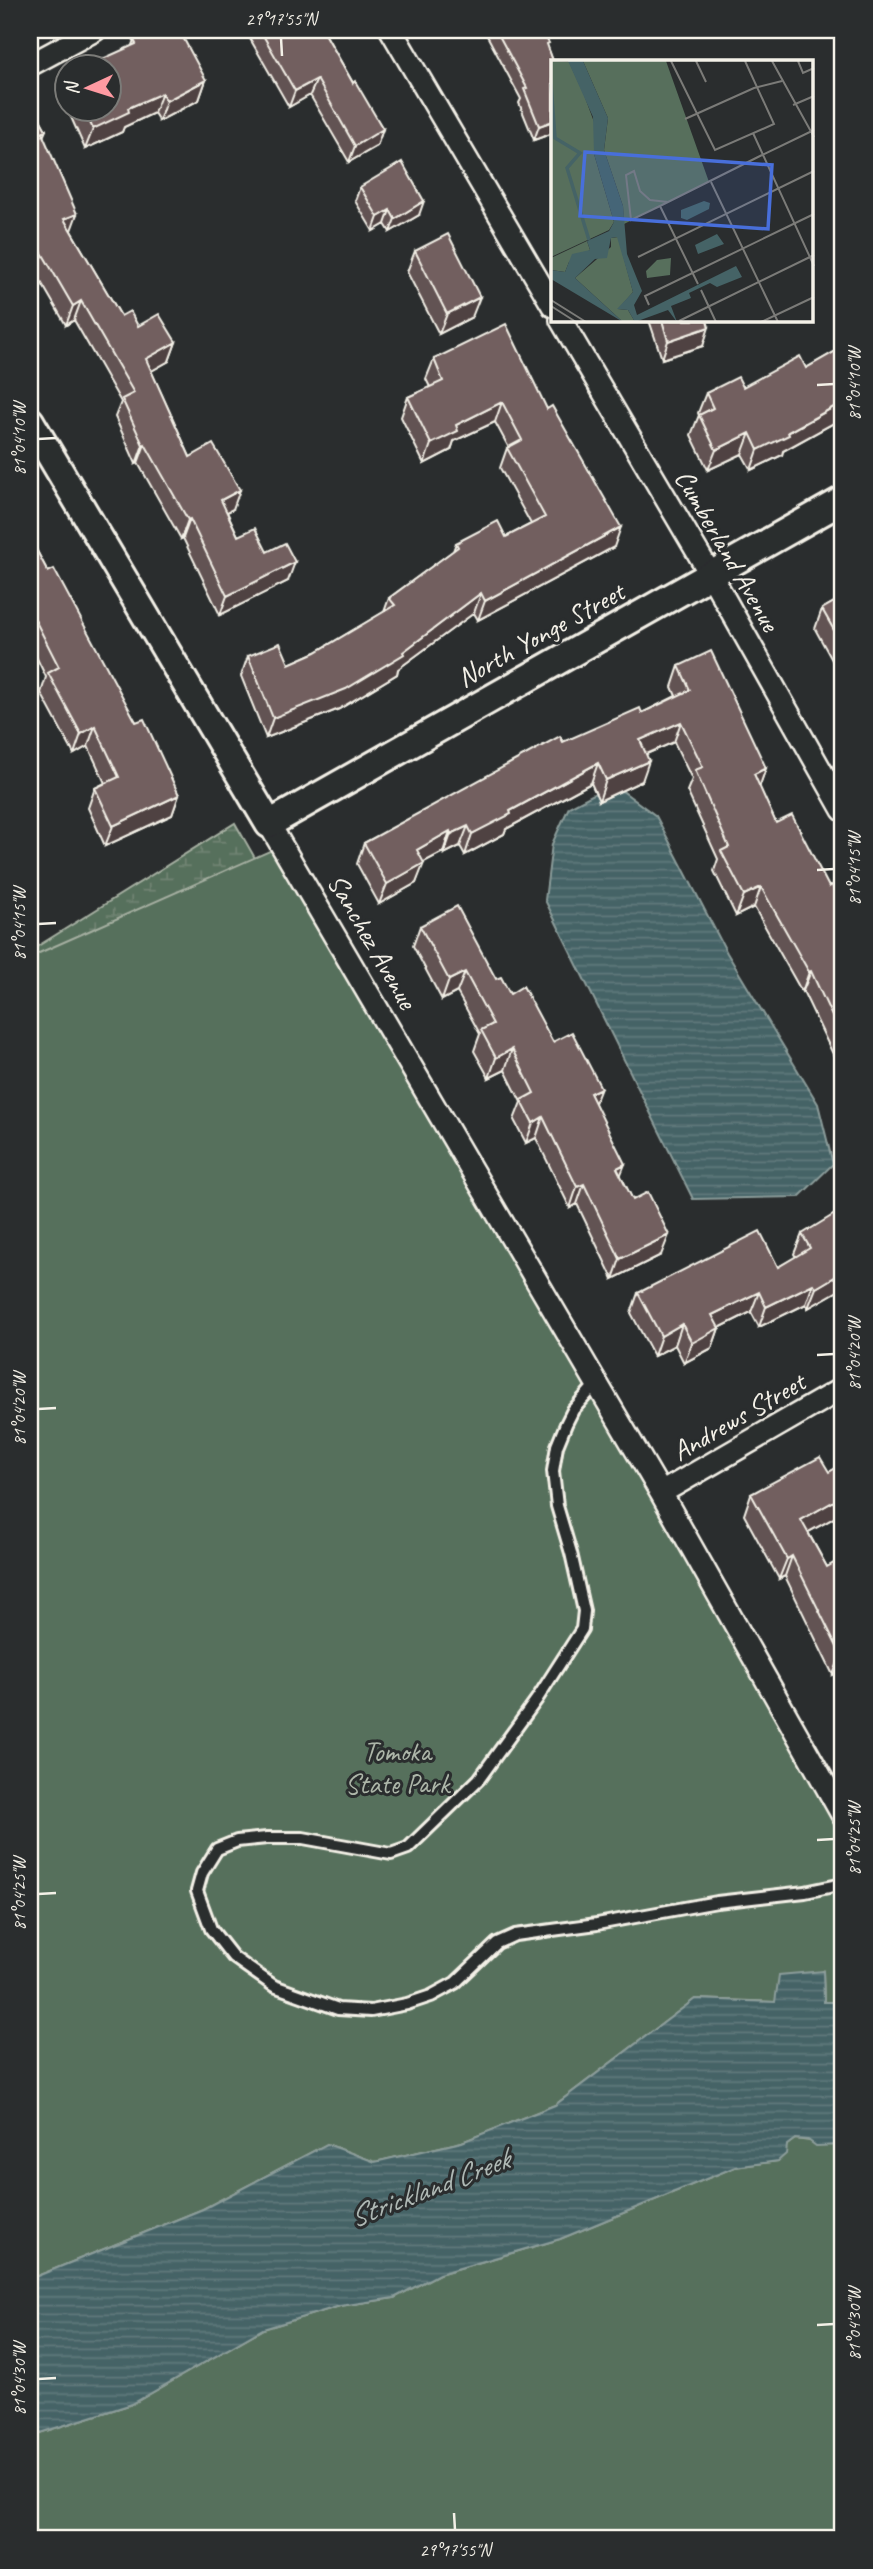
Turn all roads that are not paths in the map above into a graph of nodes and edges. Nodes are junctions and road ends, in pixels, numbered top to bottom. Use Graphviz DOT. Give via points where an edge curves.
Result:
graph roads {
  1 [pos="95,30"];
  2 [pos="391,30"];
  3 [pos="30,65"];
  4 [pos="551,303"];
  5 [pos="562,322"];
  6 [pos="30,421"];
  7 [pos="843,500"];
  8 [pos="711,575"];
  9 [pos="843,810"];
  10 [pos="269,824"];
  11 [pos="596,1384"];
  12 [pos="843,1388"];
  13 [pos="661,1493"];
  14 [pos="843,1816"];
  15 [pos="843,1884"];
  1 -- 3 [label="street"];
  2 -- 4 [label="street"];
  5 -- 8 [label="street, Cumberland Avenue"];
  6 -- 10 [label="street, Sanchez Avenue"];
  7 -- 8 [label="street, North Yonge Street"];
  8 -- 9 [label="street, Cumberland Avenue"];
  8 -- 10 [label="street, North Yonge Street"];
  10 -- 11 [label="street, Sanchez Avenue"];
  11 -- 13 [label="street, Sanchez Avenue"];
  11 -- 15 [label="lane" via="566,1424 553,1471 557,1506 584,1611 582,1629 537,1699 479,1779 408,1848 391,1854 303,1838 267,1838 237,1841 217,1849 202,1873 198,1891 211,1929 233,1957 274,1986 338,2009 371,2011 431,1996 455,1983 497,1943 514,1936"];
  12 -- 13 [label="street, Andrews Street"];
  13 -- 14 [label="street, Sanchez Avenue"];
}
